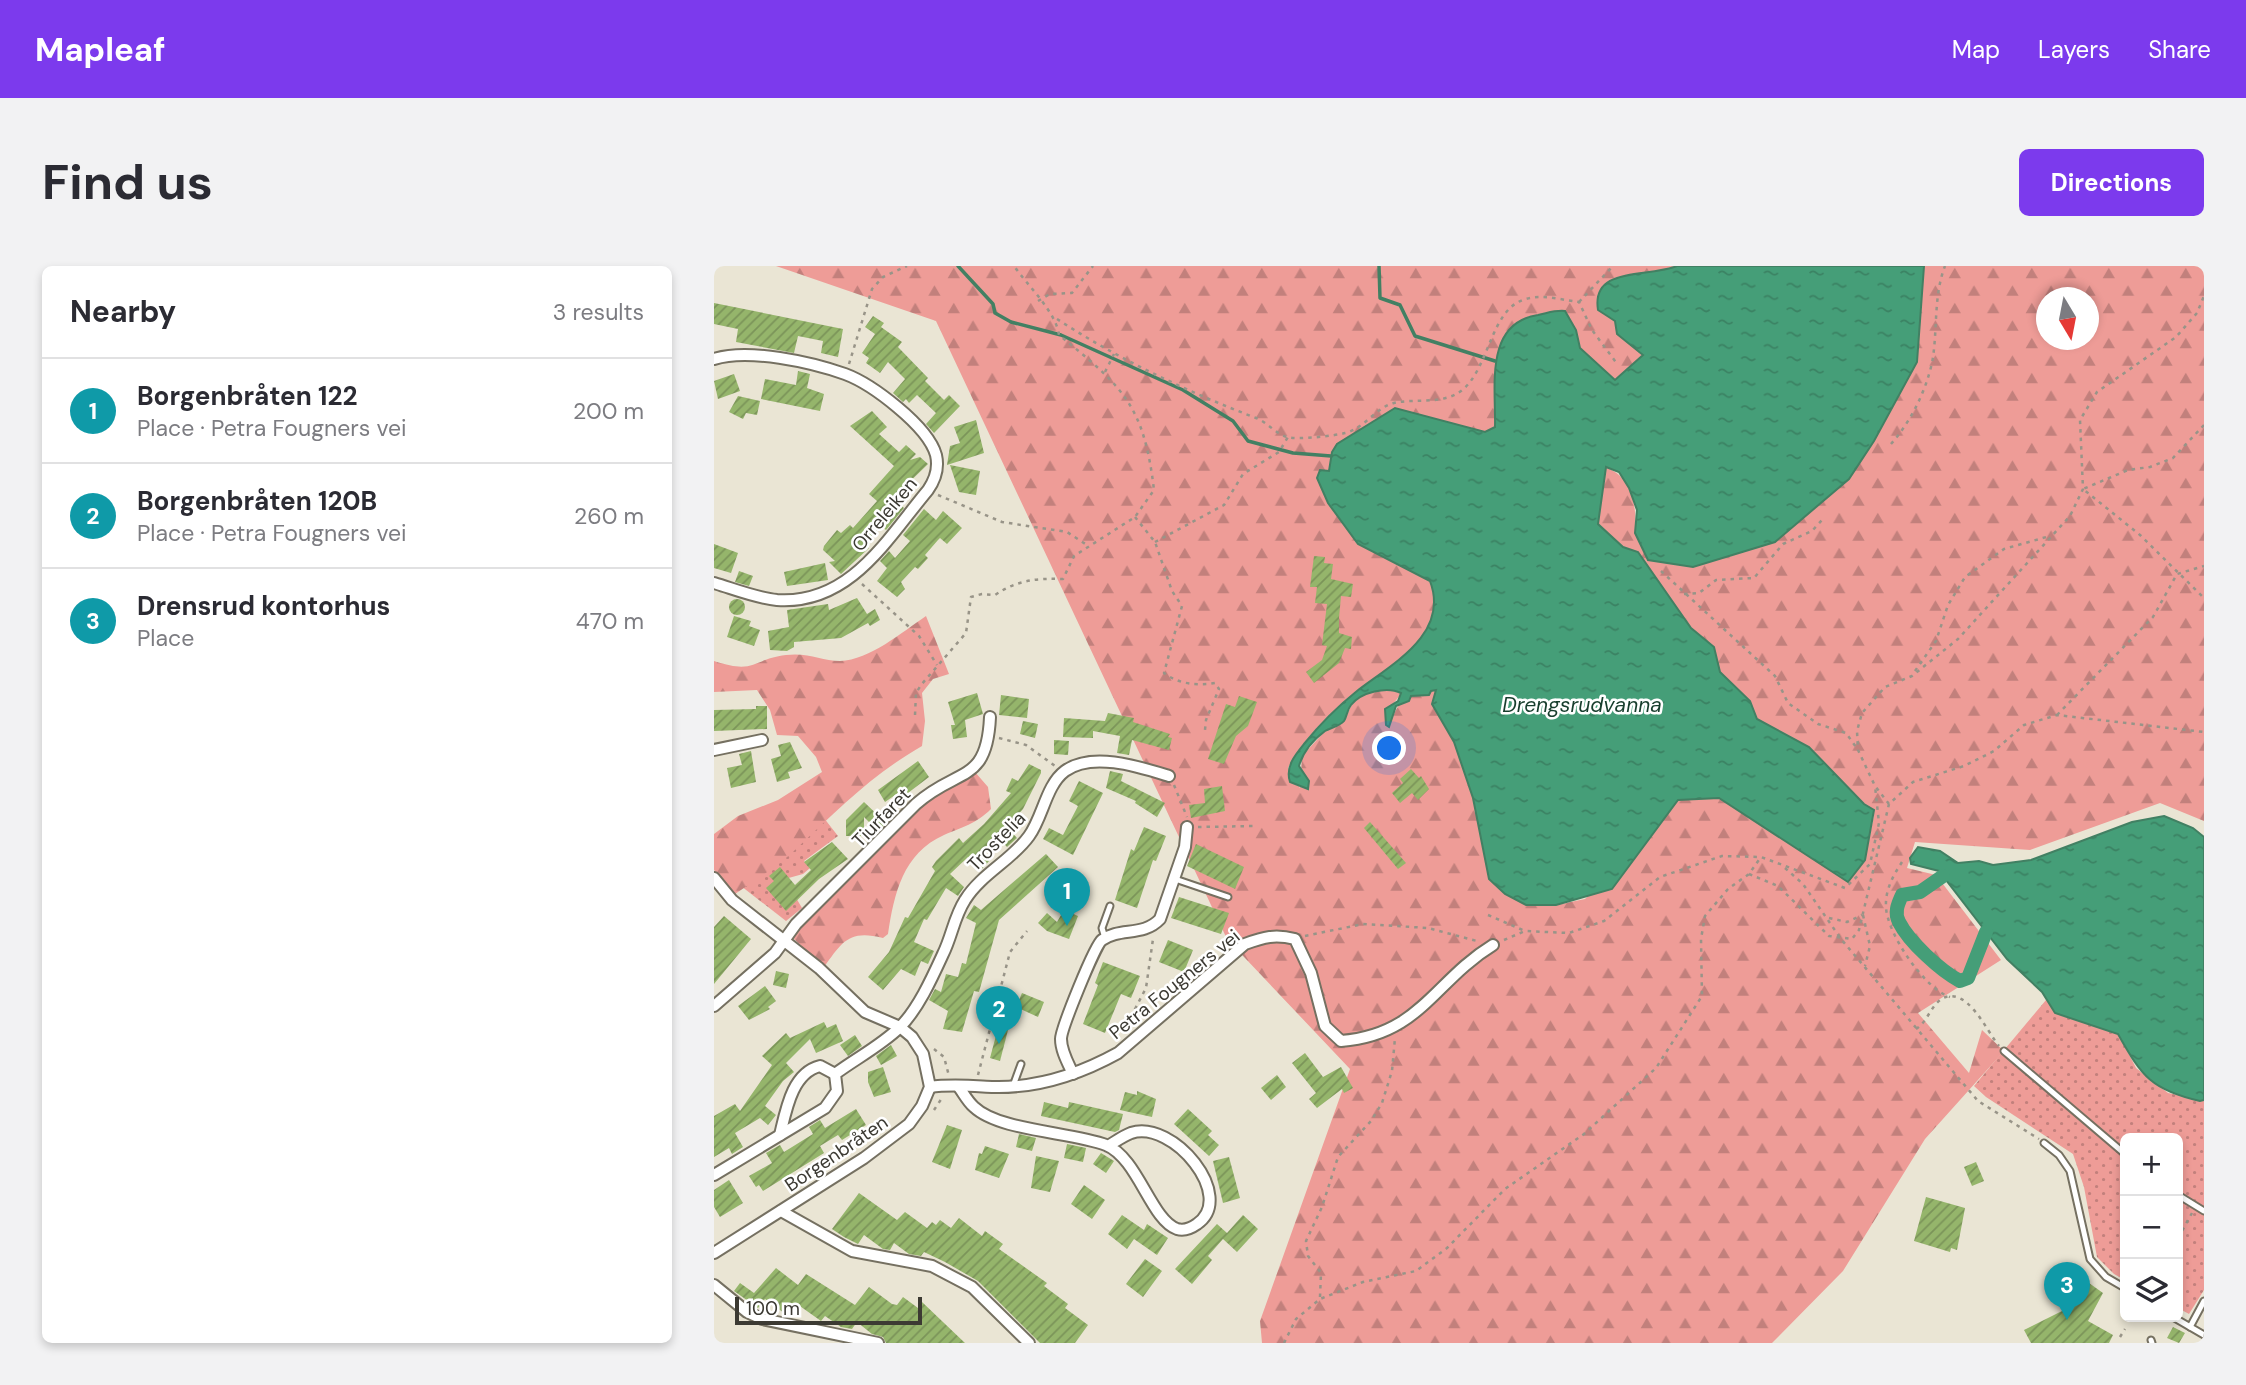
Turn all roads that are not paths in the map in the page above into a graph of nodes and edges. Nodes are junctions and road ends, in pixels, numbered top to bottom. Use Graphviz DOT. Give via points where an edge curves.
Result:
graph roads {
  1 [pos="714,359"];
  2 [pos="714,583"];
  3 [pos="990,717"];
  4 [pos="762,740"];
  5 [pos="714,750"];
  6 [pos="1168,776"];
  7 [pos="1187,827"];
  8 [pos="714,878"];
  9 [pos="1174,879"];
  10 [pos="1228,897"];
  11 [pos="1110,906"];
  12 [pos="1105,938"];
  13 [pos="782,942"];
  14 [pos="1493,945"];
  15 [pos="714,1006"];
  16 [pos="901,1027"];
  17 [pos="2004,1051"];
  18 [pos="1021,1064"];
  19 [pos="835,1074"];
  20 [pos="1073,1074"];
  21 [pos="958,1086"];
  22 [pos="1013,1086"];
  23 [pos="930,1087"];
  24 [pos="780,1135"];
  25 [pos="2044,1143"];
  26 [pos="1108,1146"];
  27 [pos="2120,1150"];
  28 [pos="714,1175"];
  29 [pos="2180,1196"];
  30 [pos="781,1211"];
  31 [pos="2204,1211"];
  32 [pos="714,1253"];
  33 [pos="2120,1286"];
  34 [pos="717,1291"];
  35 [pos="2204,1301"];
  36 [pos="2182,1322"];
  37 [pos="2190,1327"];
  38 [pos="2204,1335"];
  39 [pos="878,1343"];
  40 [pos="1029,1343"];
  1 -- 2 [label="street, Orreleiken" via="749,352 846,374 904,413 936,455 935,479 928,491 855,577 823,595 778,600"];
  3 -- 13 [label="street, Tiurfaret" via="988,748 977,767 928,793"];
  4 -- 5 [label="street"];
  6 -- 16 [label="street, Trostelia" via="1138,766 1098,763 1080,764 1064,772 1027,840 966,897 933,975"];
  7 -- 9 [label="street"];
  8 -- 13 [label="street" via="732,900"];
  9 -- 10 [label="lane"];
  9 -- 12 [label="street" via="1160,919 1152,927"];
  11 -- 12 [label="lane" via="1102,928"];
  12 -- 20 [label="street" via="1097,944 1063,1023 1061,1040"];
  13 -- 15 [label="street, Tiurfaret"];
  13 -- 16 [label="street" via="819,968 865,1012"];
  14 -- 20 [label="street, Petra Fougners vei" via="1395,1028 1342,1041 1325,1026 1311,973 1295,939 1272,935 1245,944 1118,1053"];
  16 -- 19 [label="street"];
  16 -- 23 [label="street" via="923,1054"];
  17 -- 27 [label="lane"];
  18 -- 22 [label="lane"];
  19 -- 24 [label="street" via="836,1091 825,1108"];
  19 -- 24 [label="street" via="820,1066 803,1074"];
  20 -- 22 [label="street, Petra Fougners vei"];
  21 -- 22 [label="street, Petra Fougners vei"];
  21 -- 23 [label="street"];
  21 -- 26 [label="street" via="974,1108 993,1118"];
  23 -- 30 [label="street, Borgenbråten" via="909,1124"];
  24 -- 28 [label="street"];
  25 -- 33 [label="lane" via="2070,1171 2090,1259"];
  26 -- 26 [label="street" via="1128,1164 1167,1224 1189,1229 1207,1213 1210,1197 1204,1180 1191,1157 1171,1141 1153,1132 1133,1132"];
  29 -- 31 [label="lane"];
  30 -- 32 [label="street, Borgenbråten"];
  30 -- 40 [label="street, Borgenbråten" via="852,1251 932,1266 972,1287"];
  34 -- 39 [label="street" via="762,1319"];
  35 -- 37 [label="lane"];
  36 -- 37 [label="lane"];
  37 -- 38 [label="lane"];
}
